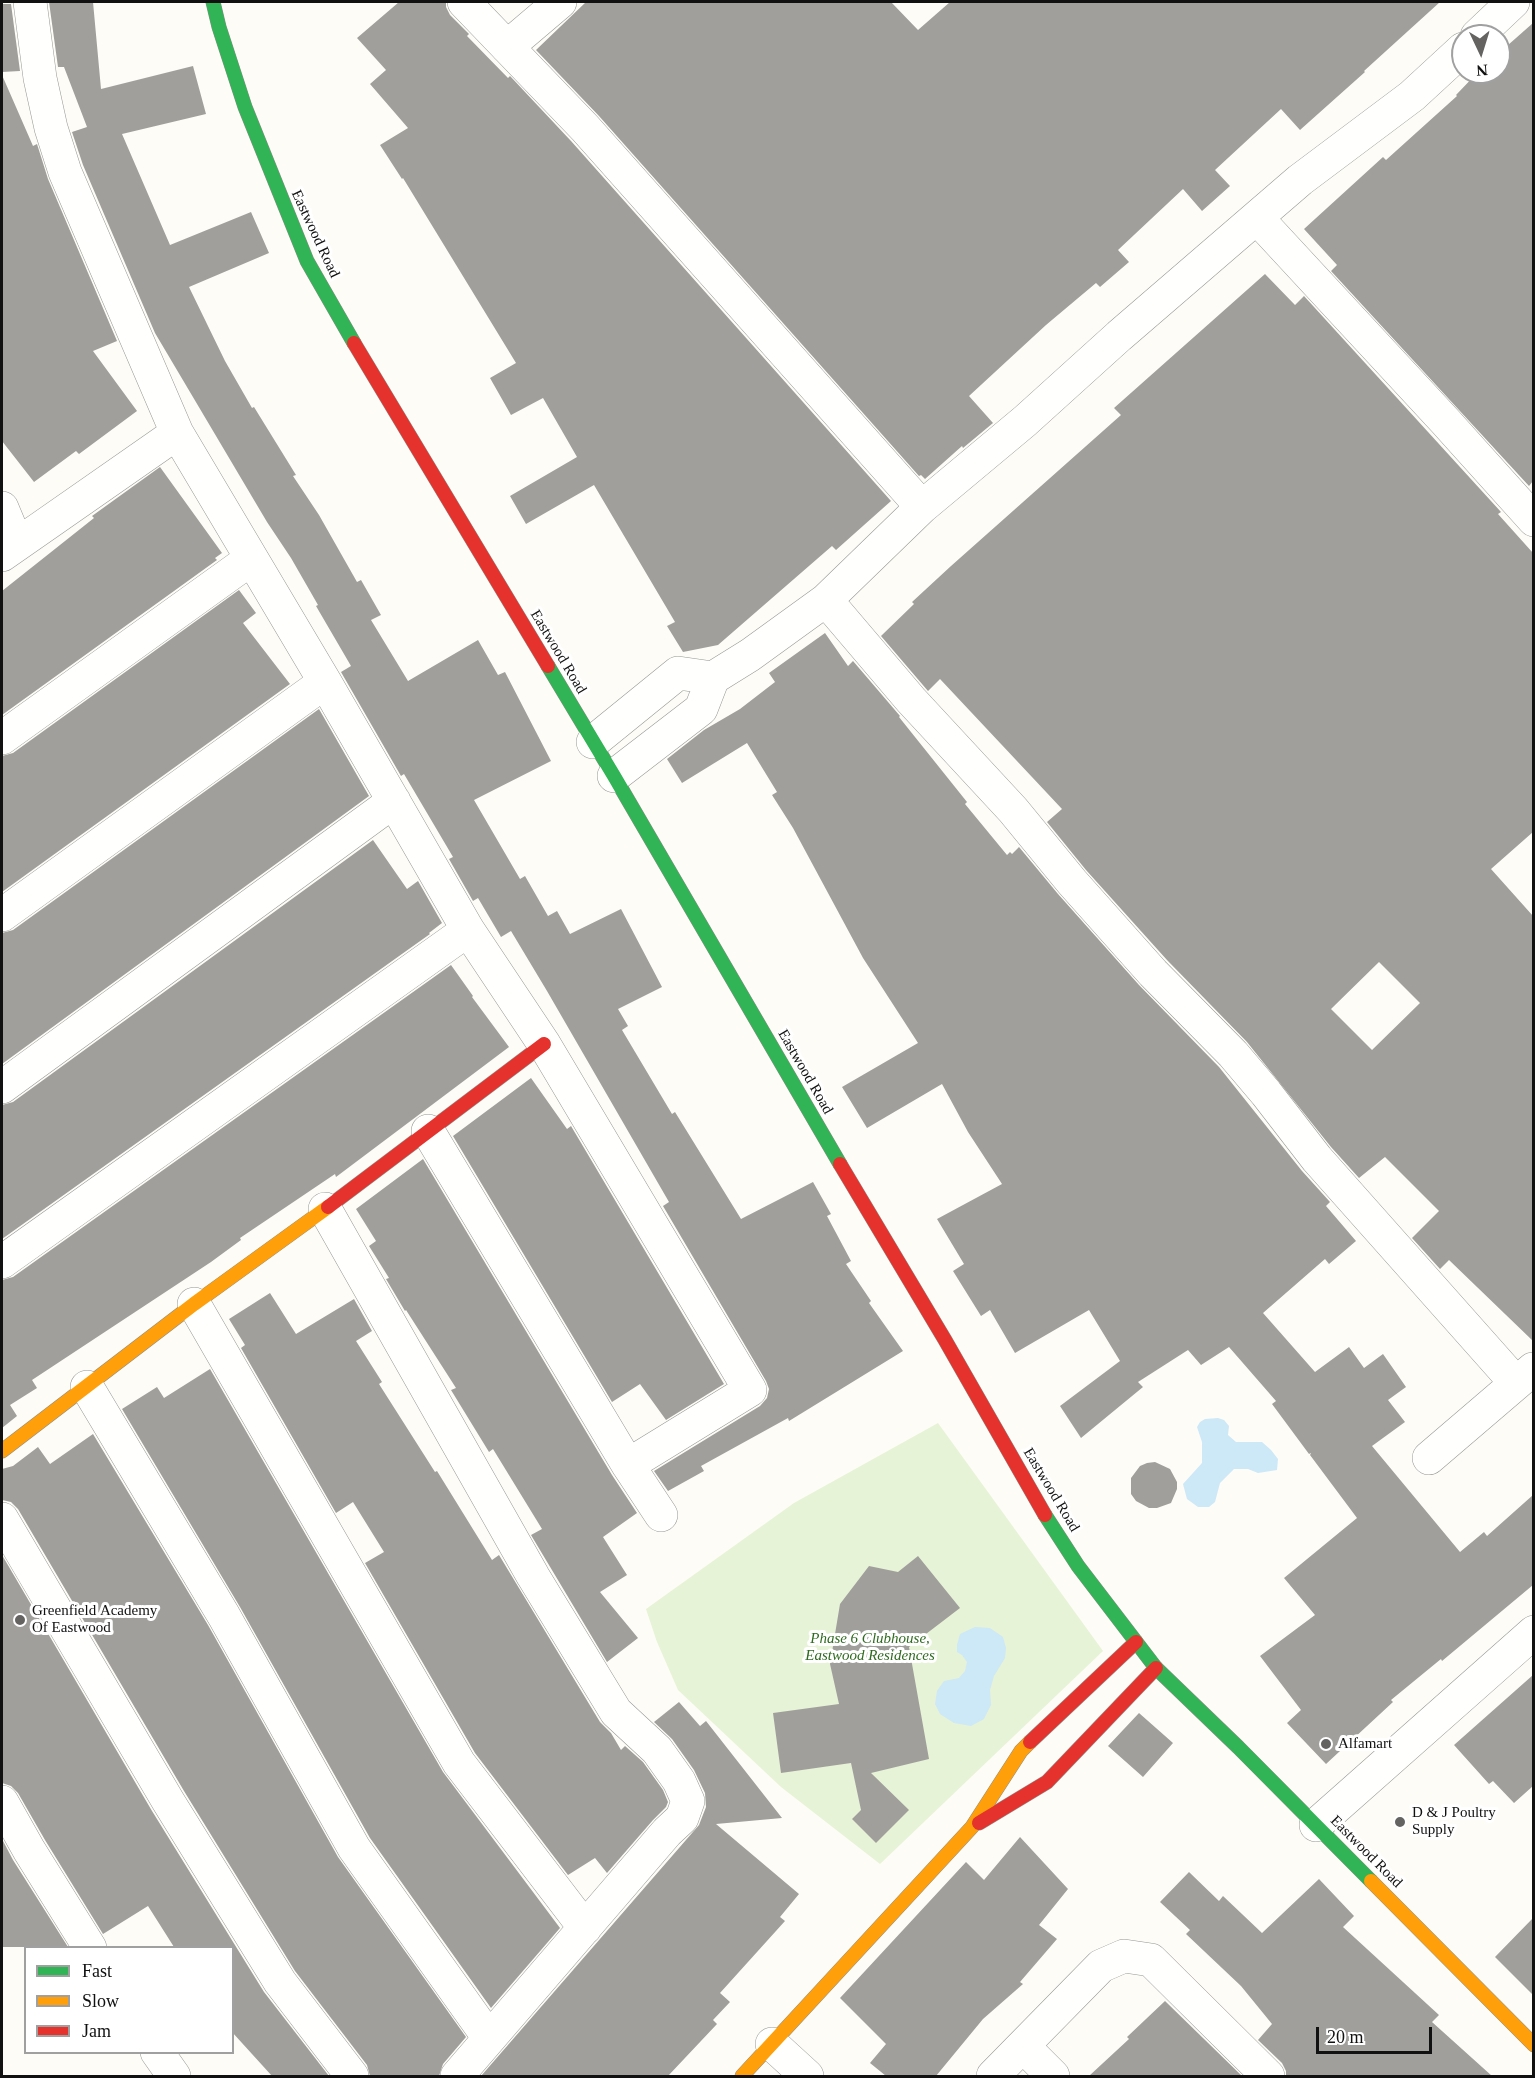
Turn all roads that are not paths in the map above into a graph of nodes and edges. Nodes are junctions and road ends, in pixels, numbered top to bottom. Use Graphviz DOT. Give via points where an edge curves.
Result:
graph roads {
  1 [pos="30,2"];
  2 [pos="213,2"];
  3 [pos="464,2"];
  4 [pos="560,2"];
  5 [pos="1513,2"];
  6 [pos="1490,24"];
  7 [pos="507,48"];
  8 [pos="1451,60"];
  9 [pos="1257,218"];
  10 [pos="177,433"];
  11 [pos="922,507"];
  12 [pos="2,508"];
  13 [pos="1533,520"];
  14 [pos="9,549"];
  15 [pos="251,559"];
  16 [pos="826,600"];
  17 [pos="713,678"];
  18 [pos="325,682"];
  19 [pos="2,738"];
  20 [pos="593,742"];
  21 [pos="614,776"];
  22 [pos="394,801"];
  23 [pos="2,915"];
  24 [pos="468,930"];
  25 [pos="544,1044"];
  26 [pos="2,1087"];
  27 [pos="428,1131"];
  28 [pos="325,1209"];
  29 [pos="2,1262"];
  30 [pos="194,1304"];
  31 [pos="1525,1376"];
  32 [pos="87,1387"];
  33 [pos="2,1451"];
  34 [pos="1430,1458"];
  35 [pos="628,1465"];
  36 [pos="662,1515"];
  37 [pos="2,1519"];
  38 [pos="1533,1632"];
  39 [pos="1136,1642"];
  40 [pos="1156,1668"];
  41 [pos="2,1802"];
  42 [pos="1316,1825"];
  43 [pos="972,1827"];
  44 [pos="585,1928"];
  45 [pos="89,1946"];
  46 [pos="489,2038"];
  47 [pos="772,2044"];
  48 [pos="1023,2046"];
  49 [pos="1533,2046"];
  50 [pos="158,2054"];
  51 [pos="174,2076"];
  52 [pos="352,2076"];
  53 [pos="457,2076"];
  54 [pos="742,2076"];
  55 [pos="807,2076"];
  56 [pos="993,2076"];
  57 [pos="1053,2076"];
  58 [pos="1268,2076"];
  1 -- 10 [label="street" via="40,78 65,172"];
  2 -- 20 [label="main road, Eastwood Road" via="244,107 307,261"];
  3 -- 7 [label="street"];
  4 -- 7 [label="street"];
  5 -- 6 [label="street"];
  7 -- 11 [label="street" via="585,128"];
  8 -- 9 [label="street" via="1412,96 1300,180"];
  9 -- 11 [label="street"];
  9 -- 13 [label="street"];
  10 -- 14 [label="street"];
  10 -- 15 [label="street"];
  11 -- 16 [label="street"];
  12 -- 14 [label="street"];
  15 -- 18 [label="street"];
  15 -- 19 [label="street"];
  16 -- 17 [label="street"];
  16 -- 31 [label="street" via="1153,973 1233,1054 1317,1159"];
  17 -- 20 [label="street" via="678,674"];
  17 -- 21 [label="street" via="700,710"];
  18 -- 22 [label="street"];
  18 -- 23 [label="street"];
  20 -- 21 [label="main road, Eastwood Road"];
  21 -- 39 [label="main road, Eastwood Road" via="1040,1508"];
  22 -- 24 [label="street"];
  22 -- 26 [label="street"];
  24 -- 25 [label="street"];
  24 -- 29 [label="street"];
  25 -- 27 [label="main road"];
  25 -- 35 [label="street" via="750,1390"];
  27 -- 28 [label="main road"];
  27 -- 35 [label="street"];
  28 -- 30 [label="main road"];
  28 -- 44 [label="street" via="532,1576 616,1712 657,1750 688,1801 682,1818"];
  30 -- 32 [label="main road"];
  30 -- 44 [label="street" via="459,1763"];
  31 -- 34 [label="street"];
  32 -- 33 [label="main road"];
  32 -- 46 [label="street" via="224,1616 354,1848"];
  35 -- 36 [label="street"];
  37 -- 52 [label="street" via="280,1982"];
  38 -- 42 [label="street"];
  39 -- 40 [label="main road, Eastwood Road"];
  39 -- 43 [label="main road" via="1021,1751"];
  40 -- 42 [label="main road, Eastwood Road"];
  40 -- 43 [label="main road" via="1047,1782"];
  41 -- 45 [label="street"];
  42 -- 49 [label="main road, Eastwood Road"];
  43 -- 47 [label="main road"];
  44 -- 46 [label="street"];
  46 -- 53 [label="street"];
  47 -- 54 [label="main road"];
  47 -- 55 [label="street"];
  48 -- 56 [label="street"];
  48 -- 57 [label="street"];
  48 -- 58 [label="street" via="1101,1966 1124,1956 1151,1960"];
  50 -- 51 [label="street"];
}
